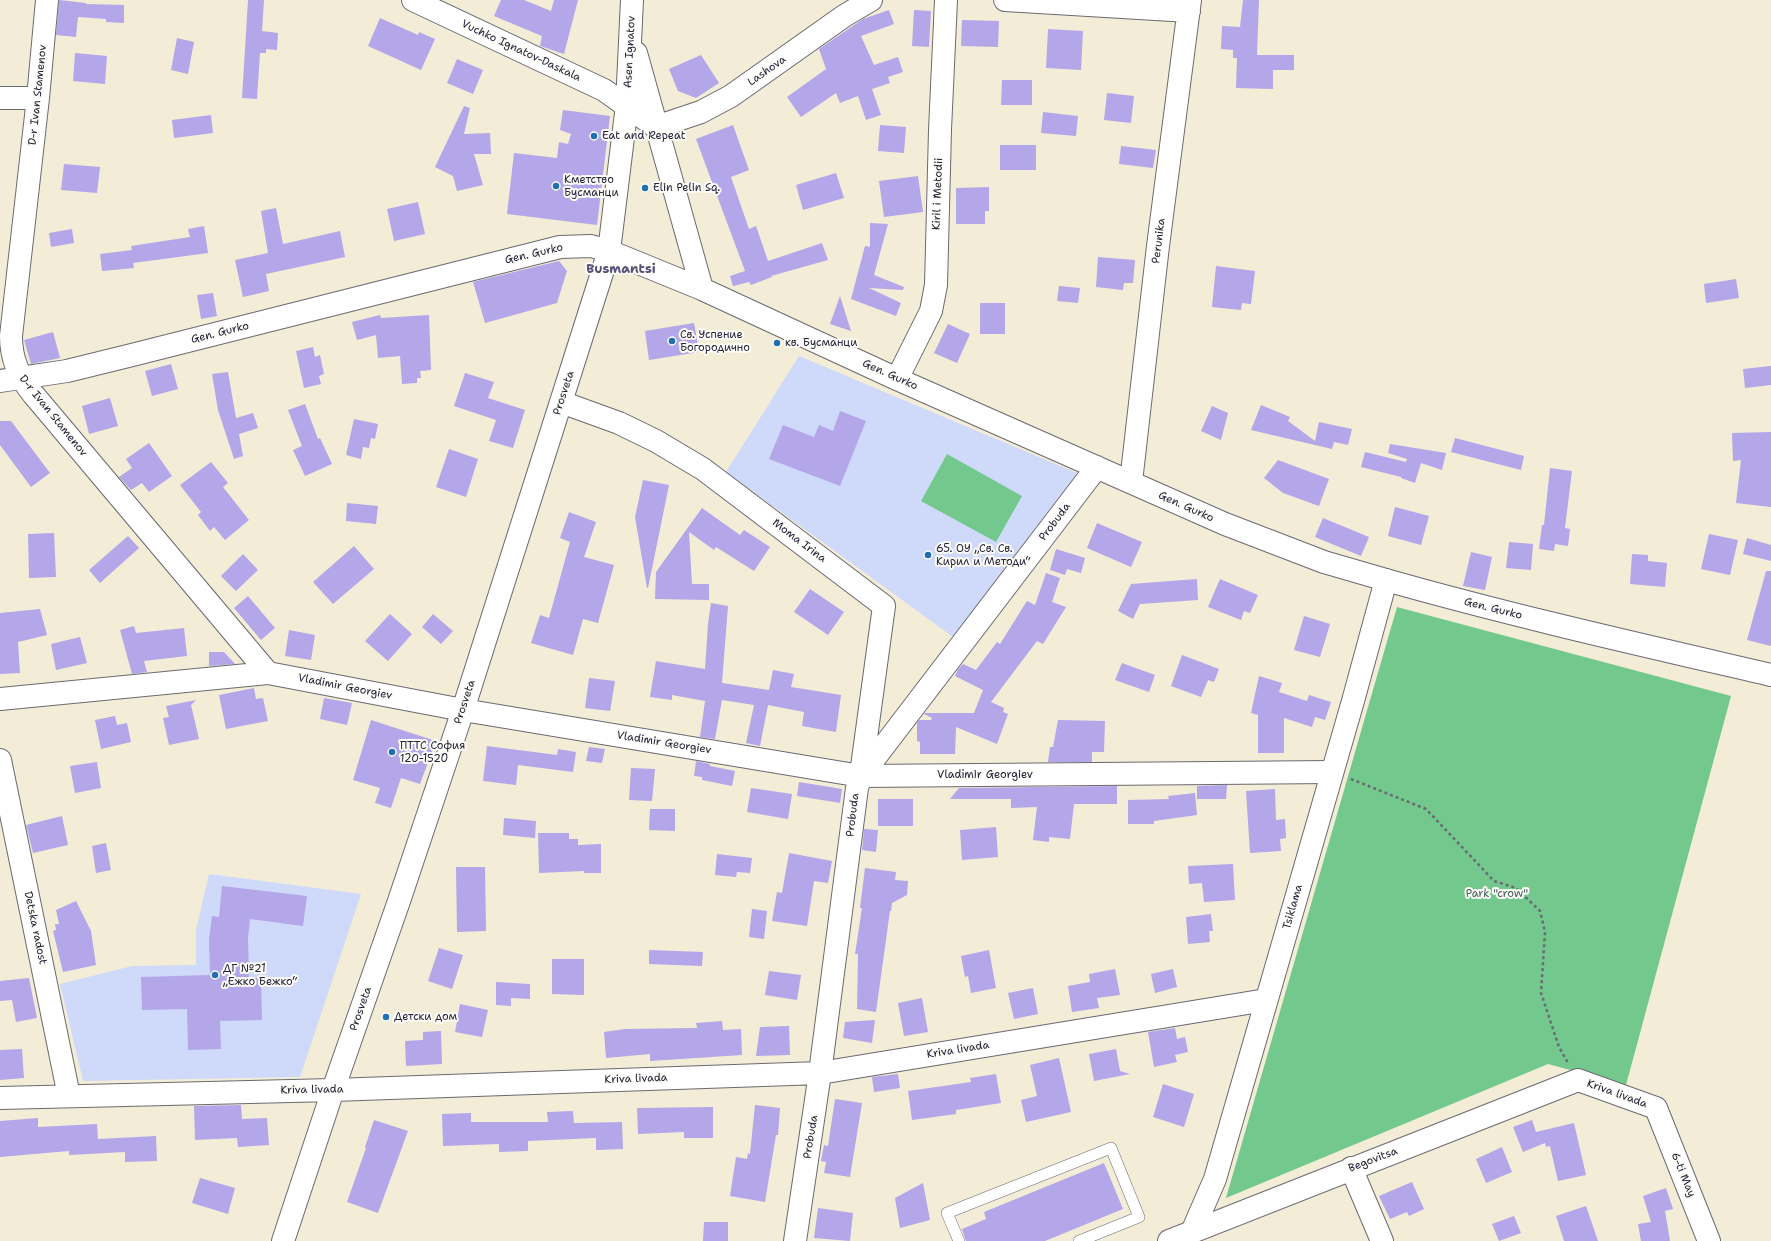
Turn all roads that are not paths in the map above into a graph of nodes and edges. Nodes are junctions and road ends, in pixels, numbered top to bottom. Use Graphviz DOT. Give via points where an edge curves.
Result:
graph roads {
  1 [pos="47,0"];
  2 [pos="413,0"];
  3 [pos="632,0"];
  4 [pos="870,0"];
  5 [pos="946,0"];
  6 [pos="1005,0"];
  7 [pos="1190,5"];
  8 [pos="631,35"];
  9 [pos="0,98"];
  10 [pos="38,98"];
  11 [pos="627,105"];
  12 [pos="656,127"];
  13 [pos="609,251"];
  14 [pos="702,289"];
  15 [pos="22,379"];
  16 [pos="897,379"];
  17 [pos="0,381"];
  18 [pos="561,402"];
  19 [pos="1097,467"];
  20 [pos="1131,482"];
  21 [pos="1386,580"];
  22 [pos="268,673"];
  23 [pos="1771,674"];
  24 [pos="0,699"];
  25 [pos="463,710"];
  26 [pos="0,760"];
  27 [pos="1332,772"];
  28 [pos="861,776"];
  29 [pos="1266,1000"];
  30 [pos="820,1073"];
  31 [pos="1578,1080"];
  32 [pos="333,1090"];
  33 [pos="69,1096"];
  34 [pos="0,1098"];
  35 [pos="1656,1108"];
  36 [pos="1351,1168"];
  37 [pos="1192,1232"];
  38 [pos="283,1241"];
  39 [pos="795,1241"];
  40 [pos="959,1241"];
  41 [pos="1078,1241"];
  42 [pos="1169,1241"];
  43 [pos="1382,1241"];
  44 [pos="1709,1241"];
  1 -- 10 [label="street, D-r Ivan Stamenov"];
  2 -- 11 [label="street, Vuchko Ignatov-Daskala" via="604,90"];
  3 -- 8 [label="street, Asen Ignatov"];
  4 -- 12 [label="street, Lashova" via="731,96 701,112"];
  5 -- 16 [label="street, Kiril i Metodii" via="936,285 931,311"];
  6 -- 7 [label="street"];
  7 -- 20 [label="street, Perunika" via="1158,246"];
  8 -- 11 [label="street, Asen Ignatov"];
  8 -- 12 [label="street"];
  9 -- 10 [label="street"];
  10 -- 15 [label="street, D-r Ivan Stamenov" via="11,336 14,363"];
  11 -- 12 [label="street, Vuchko Ignatov-Daskala"];
  11 -- 13 [label="street, Asen Ignatov"];
  12 -- 14 [label="street"];
  13 -- 14 [label="street, Gen. Gurko"];
  13 -- 15 [label="street, Gen. Gurko" via="591,246 560,247 135,355"];
  13 -- 18 [label="street, Prosveta"];
  14 -- 16 [label="street, Gen. Gurko"];
  15 -- 17 [label="street, Gen. Gurko"];
  15 -- 22 [label="street, D-r Ivan Stamenov"];
  16 -- 19 [label="street, Gen. Gurko"];
  18 -- 25 [label="street, Prosveta"];
  18 -- 28 [label="street, Moma Irina" via="619,423 703,469 884,606"];
  19 -- 20 [label="street, Gen. Gurko"];
  19 -- 28 [label="street, Probuda"];
  20 -- 21 [label="street, Gen. Gurko" via="1225,524 1324,562"];
  21 -- 23 [label="street, Gen. Gurko" via="1522,616"];
  21 -- 27 [label="street, Tsiklama"];
  22 -- 24 [label="street, Vladimir Georgiev"];
  22 -- 25 [label="street, Vladimir Georgiev"];
  25 -- 28 [label="street, Vladimir Georgiev"];
  25 -- 32 [label="street, Prosveta"];
  26 -- 33 [label="street, Detska radost"];
  27 -- 28 [label="street, Vladimir Georgiev"];
  27 -- 29 [label="street, Tsiklama"];
  28 -- 30 [label="street, Probuda" via="856,788"];
  29 -- 30 [label="street, Kriva livada"];
  29 -- 37 [label="street, Tsiklama" via="1215,1179"];
  30 -- 32 [label="street, Kriva livada"];
  30 -- 39 [label="street, Probuda"];
  31 -- 35 [label="street, Kriva livada"];
  31 -- 36 [label="street, Begovitsa"];
  32 -- 33 [label="street, Kriva livada"];
  32 -- 38 [label="street, Prosveta"];
  33 -- 34 [label="street, Kriva livada"];
  35 -- 44 [label="street, 6-ti May"];
  36 -- 37 [label="street, Begovitsa"];
  36 -- 43 [label="street"];
  37 -- 42 [label="street, Begovitsa"];
  40 -- 41 [label="lane" via="948,1213 1111,1148 1139,1217"];
}
